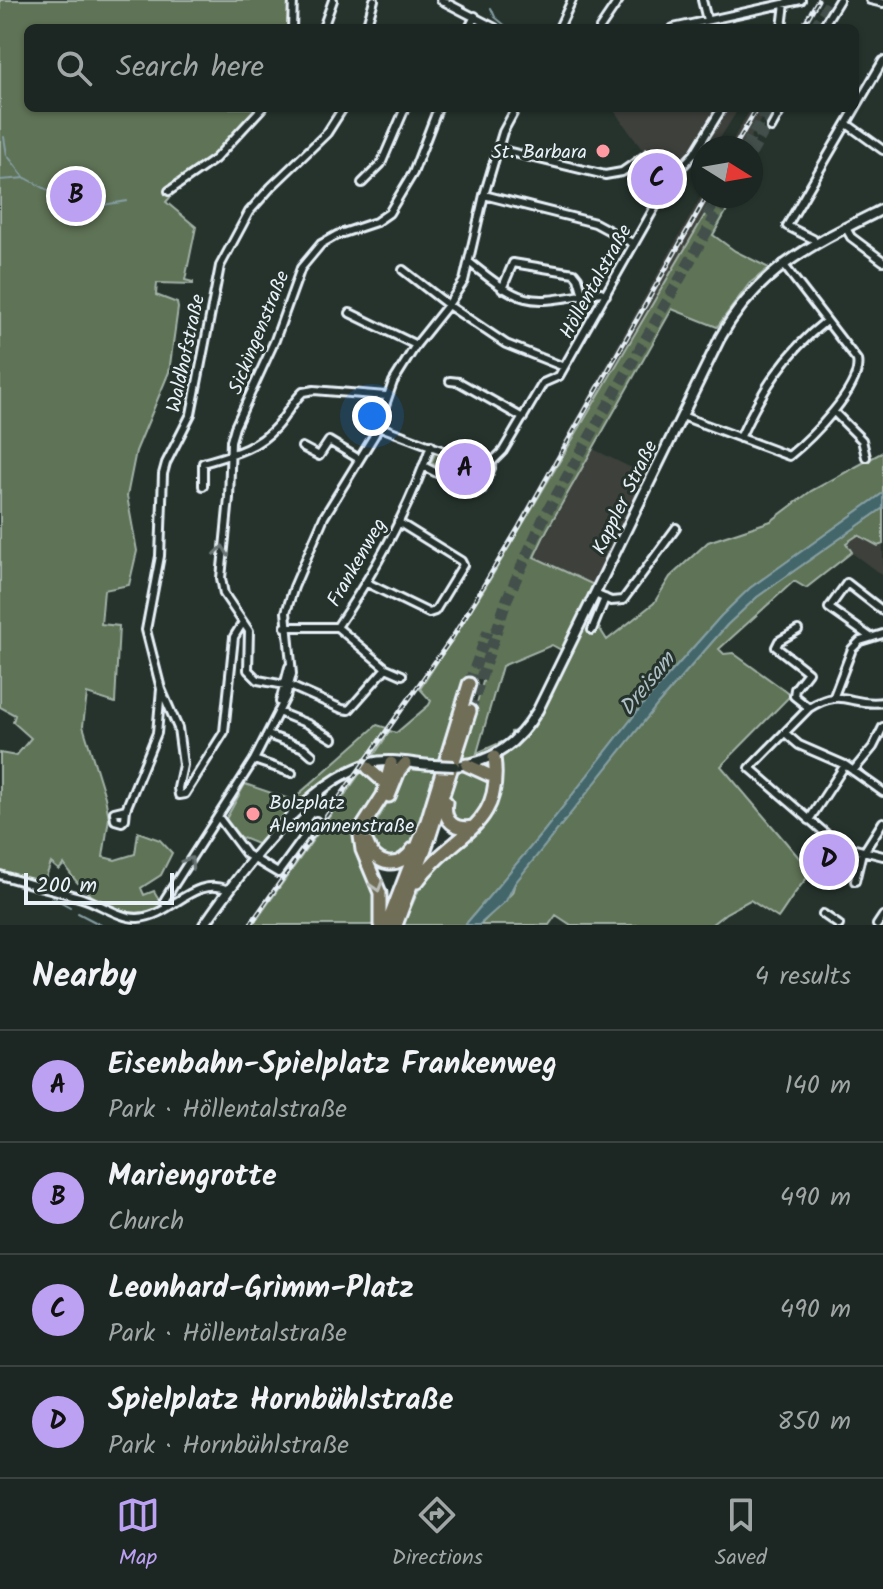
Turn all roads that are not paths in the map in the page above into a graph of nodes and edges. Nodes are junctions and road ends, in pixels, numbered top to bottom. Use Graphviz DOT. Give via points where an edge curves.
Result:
graph roads {
  1 [pos="293,0"];
  2 [pos="333,0"];
  3 [pos="374,0"];
  4 [pos="441,0"];
  5 [pos="572,0"];
  6 [pos="619,0"];
  7 [pos="702,0"];
  8 [pos="801,0"];
  9 [pos="839,0"];
  10 [pos="870,0"];
  11 [pos="785,3"];
  12 [pos="883,3"];
  13 [pos="475,16"];
  14 [pos="707,20"];
  15 [pos="292,24"];
  16 [pos="324,24"];
  17 [pos="367,24"];
  18 [pos="471,24"];
  19 [pos="488,24"];
  20 [pos="561,24"];
  21 [pos="603,24"];
  22 [pos="690,24"];
  23 [pos="782,24"];
  24 [pos="824,24"];
  25 [pos="883,61"];
  26 [pos="859,103"];
  27 [pos="258,112"];
  28 [pos="340,112"];
  29 [pos="403,112"];
  30 [pos="436,112"];
  31 [pos="513,112"];
  32 [pos="720,112"];
  33 [pos="780,112"];
  34 [pos="854,112"];
  35 [pos="847,124"];
  36 [pos="771,128"];
  37 [pos="498,149"];
  38 [pos="883,150"];
  39 [pos="677,172"];
  40 [pos="362,183"];
  41 [pos="169,191"];
  42 [pos="484,195"];
  43 [pos="883,209"];
  44 [pos="846,228"];
  45 [pos="815,243"];
  46 [pos="634,244"];
  47 [pos="883,261"];
  48 [pos="469,262"];
  49 [pos="783,264"];
  50 [pos="403,270"];
  51 [pos="502,289"];
  52 [pos="583,295"];
  53 [pos="606,295"];
  54 [pos="448,305"];
  55 [pos="350,313"];
  56 [pos="826,321"];
  57 [pos="416,345"];
  58 [pos="554,364"];
  59 [pos="564,367"];
  60 [pos="450,381"];
  61 [pos="543,383"];
  62 [pos="386,396"];
  63 [pos="834,412"];
  64 [pos="682,416"];
  65 [pos="523,418"];
  66 [pos="378,426"];
  67 [pos="740,438"];
  68 [pos="431,445"];
  69 [pos="302,447"];
  70 [pos="230,455"];
  71 [pos="866,457"];
  72 [pos="359,459"];
  73 [pos="423,466"];
  74 [pos="490,466"];
  75 [pos="203,486"];
  76 [pos="398,522"];
  77 [pos="676,528"];
  78 [pos="367,583"];
  79 [pos="595,594"];
  80 [pos="605,598"];
  81 [pos="883,611"];
  82 [pos="242,624"];
  83 [pos="285,627"];
  84 [pos="337,627"];
  85 [pos="592,630"];
  86 [pos="798,630"];
  87 [pos="883,634"];
  88 [pos="870,637"];
  89 [pos="386,668"];
  90 [pos="402,675"];
  91 [pos="469,684"];
  92 [pos="287,685"];
  93 [pos="161,689"];
  94 [pos="834,696"];
  95 [pos="883,702"];
  96 [pos="809,708"];
  97 [pos="279,709"];
  98 [pos="470,711"];
  99 [pos="883,727"];
  100 [pos="785,733"];
  101 [pos="268,735"];
  102 [pos="333,739"];
  103 [pos="312,755"];
  104 [pos="491,758"];
  105 [pos="254,760"];
  106 [pos="391,763"];
  107 [pos="405,764"];
  108 [pos="467,765"];
  109 [pos="845,765"];
  110 [pos="365,767"];
  111 [pos="853,771"];
  112 [pos="292,773"];
  113 [pos="489,775"];
  114 [pos="449,779"];
  115 [pos="390,783"];
  116 [pos="495,788"];
  117 [pos="883,792"];
  118 [pos="126,809"];
  119 [pos="219,818"];
  120 [pos="809,820"];
  121 [pos="316,821"];
  122 [pos="883,822"];
  123 [pos="474,827"];
  124 [pos="423,831"];
  125 [pos="863,852"];
  126 [pos="883,856"];
  127 [pos="252,861"];
  128 [pos="0,875"];
  129 [pos="855,881"];
  130 [pos="229,890"];
  131 [pos="408,896"];
  132 [pos="166,908"];
  133 [pos="823,914"];
  134 [pos="883,916"];
  135 [pos="204,925"];
  136 [pos="380,925"];
  137 [pos="387,925"];
  138 [pos="396,925"];
  139 [pos="839,925"];
  140 [pos="877,925"];
  1 -- 15 [label="street"];
  2 -- 16 [label="street"];
  3 -- 17 [label="street"];
  4 -- 13 [label="street"];
  5 -- 20 [label="street"];
  6 -- 21 [label="street"];
  7 -- 14 [label="street"];
  8 -- 11 [label="street"];
  9 -- 24 [label="street"];
  10 -- 12 [label="street"];
  11 -- 14 [label="street"];
  11 -- 23 [label="street"];
  13 -- 18 [label="street"];
  13 -- 19 [label="street"];
  14 -- 22 [label="street"];
  25 -- 26 [label="street"];
  27 -- 41 [label="street" via="215,159"];
  28 -- 93 [label="street, Waldhofstraße" via="327,133 249,212 220,266 191,414 163,474 160,556 146,630"];
  29 -- 40 [label="street" via="381,164"];
  30 -- 70 [label="street, Sickingenstraße" via="413,173 389,213 321,244 301,268 235,427"];
  31 -- 37 [label="street"];
  32 -- 39 [label="street, Höllentalstraße"];
  33 -- 36 [label="street"];
  34 -- 35 [label="street"];
  35 -- 38 [label="street"];
  35 -- 45 [label="street" via="787,226"];
  37 -- 39 [label="street" via="605,175 622,172 646,154"];
  37 -- 42 [label="street"];
  39 -- 46 [label="street, Höllentalstraße"];
  42 -- 46 [label="street" via="595,223"];
  42 -- 48 [label="street"];
  43 -- 44 [label="street, Kappler Straße"];
  44 -- 45 [label="street, Kappler Straße"];
  44 -- 47 [label="street"];
  45 -- 49 [label="street, Kappler Straße"];
  46 -- 53 [label="street, Höllentalstraße"];
  48 -- 51 [label="street"];
  48 -- 54 [label="street"];
  49 -- 56 [label="street"];
  49 -- 64 [label="street, Kappler Straße" via="729,322"];
  50 -- 54 [label="street"];
  51 -- 52 [label="street" via="537,301"];
  51 -- 52 [label="street" via="513,263 574,273"];
  52 -- 53 [label="street"];
  53 -- 59 [label="street, Höllentalstraße"];
  54 -- 57 [label="street"];
  54 -- 58 [label="street" via="506,344"];
  55 -- 57 [label="street"];
  56 -- 63 [label="street" via="859,369"];
  56 -- 67 [label="street" via="780,366"];
  57 -- 62 [label="street"];
  58 -- 59 [label="street"];
  58 -- 61 [label="street, Höllentalstraße"];
  59 -- 61 [label="street, Höllentalstraße" via="559,376"];
  60 -- 65 [label="street"];
  61 -- 65 [label="street, Höllentalstraße"];
  62 -- 66 [label="street"];
  62 -- 70 [label="street" via="303,392 263,439"];
  63 -- 67 [label="street" via="789,456"];
  63 -- 71 [label="street" via="862,440"];
  64 -- 67 [label="street"];
  64 -- 79 [label="street, Kappler Straße"];
  65 -- 74 [label="street, Höllentalstraße"];
  66 -- 68 [label="street"];
  66 -- 72 [label="street"];
  68 -- 73 [label="street, Frankenweg"];
  68 -- 74 [label="street"];
  69 -- 72 [label="street" via="319,456 329,441"];
  70 -- 75 [label="street" via="203,463"];
  82 -- 70 [label="street, Sickingenstraße, one-way" via="221,578"];
  72 -- 83 [label="street" via="318,531 289,600"];
  73 -- 74 [label="street" via="476,493"];
  73 -- 76 [label="street, Frankenweg"];
  76 -- 78 [label="street, Frankenweg"];
  76 -- 78 [label="street" via="463,565 429,613"];
  77 -- 80 [label="street" via="627,596 618,601"];
  78 -- 84 [label="street, Frankenweg"];
  79 -- 80 [label="street"];
  79 -- 104 [label="street, Kappler Straße" via="526,730"];
  80 -- 85 [label="street"];
  81 -- 88 [label="street" via="847,583 829,608"];
  82 -- 92 [label="street, Sickingenstraße" via="249,631 248,670 258,680"];
  82 -- 93 [label="street" via="234,637 224,732 183,796 178,792 183,765 178,728"];
  83 -- 84 [label="street, Frankenweg"];
  83 -- 92 [label="street"];
  84 -- 89 [label="street"];
  86 -- 96 [label="street" via="776,647 808,672 794,696"];
  87 -- 88 [label="street"];
  88 -- 94 [label="street" via="852,649"];
  89 -- 90 [label="street"];
  89 -- 92 [label="street" via="349,710"];
  91 -- 124 [label="highway"];
  92 -- 97 [label="street"];
  93 -- 118 [label="street" via="157,733"];
  94 -- 95 [label="street"];
  94 -- 96 [label="street"];
  96 -- 100 [label="street"];
  97 -- 101 [label="street"];
  97 -- 102 [label="street"];
  98 -- 114 [label="highway"];
  99 -- 111 [label="street"];
  100 -- 109 [label="street"];
  100 -- 120 [label="street" via="750,768"];
  101 -- 103 [label="street"];
  101 -- 105 [label="street"];
  104 -- 108 [label="street, Kappler Straße"];
  104 -- 113 [label="highway"];
  104 -- 116 [label="highway"];
  105 -- 112 [label="street"];
  105 -- 119 [label="street"];
  106 -- 107 [label="street, Kappler Straße"];
  106 -- 110 [label="street, Kappler Straße"];
  106 -- 115 [label="highway"];
  107 -- 108 [label="street, Kappler Straße, bridge"];
  107 -- 115 [label="highway"];
  108 -- 113 [label="highway"];
  109 -- 111 [label="street"];
  109 -- 120 [label="street"];
  110 -- 115 [label="highway"];
  110 -- 127 [label="street, Kappler Straße" via="342,776 313,798"];
  111 -- 117 [label="street"];
  113 -- 116 [label="highway"];
  114 -- 123 [label="highway" via="447,819 455,827"];
  114 -- 131 [label="highway"];
  115 -- 124 [label="highway" via="389,798 369,829 371,852 381,861 397,863 408,856"];
  115 -- 136 [label="highway, one-way" via="360,836 380,893"];
  116 -- 123 [label="highway" via="490,807"];
  119 -- 127 [label="street"];
  132 -- 119 [label="street, one-way" via="165,899"];
  120 -- 125 [label="street" via="839,845"];
  121 -- 127 [label="street" via="278,873"];
  122 -- 125 [label="street"];
  123 -- 131 [label="highway" via="433,861"];
  124 -- 137 [label="highway"];
  125 -- 126 [label="street"];
  125 -- 129 [label="street"];
  127 -- 130 [label="street, Kappler Straße"];
  128 -- 132 [label="street" via="135,919"];
  130 -- 132 [label="street" via="202,886"];
  130 -- 135 [label="street, Kappler Straße"];
  131 -- 138 [label="highway"];
  133 -- 139 [label="street"];
  134 -- 140 [label="street"];
}
